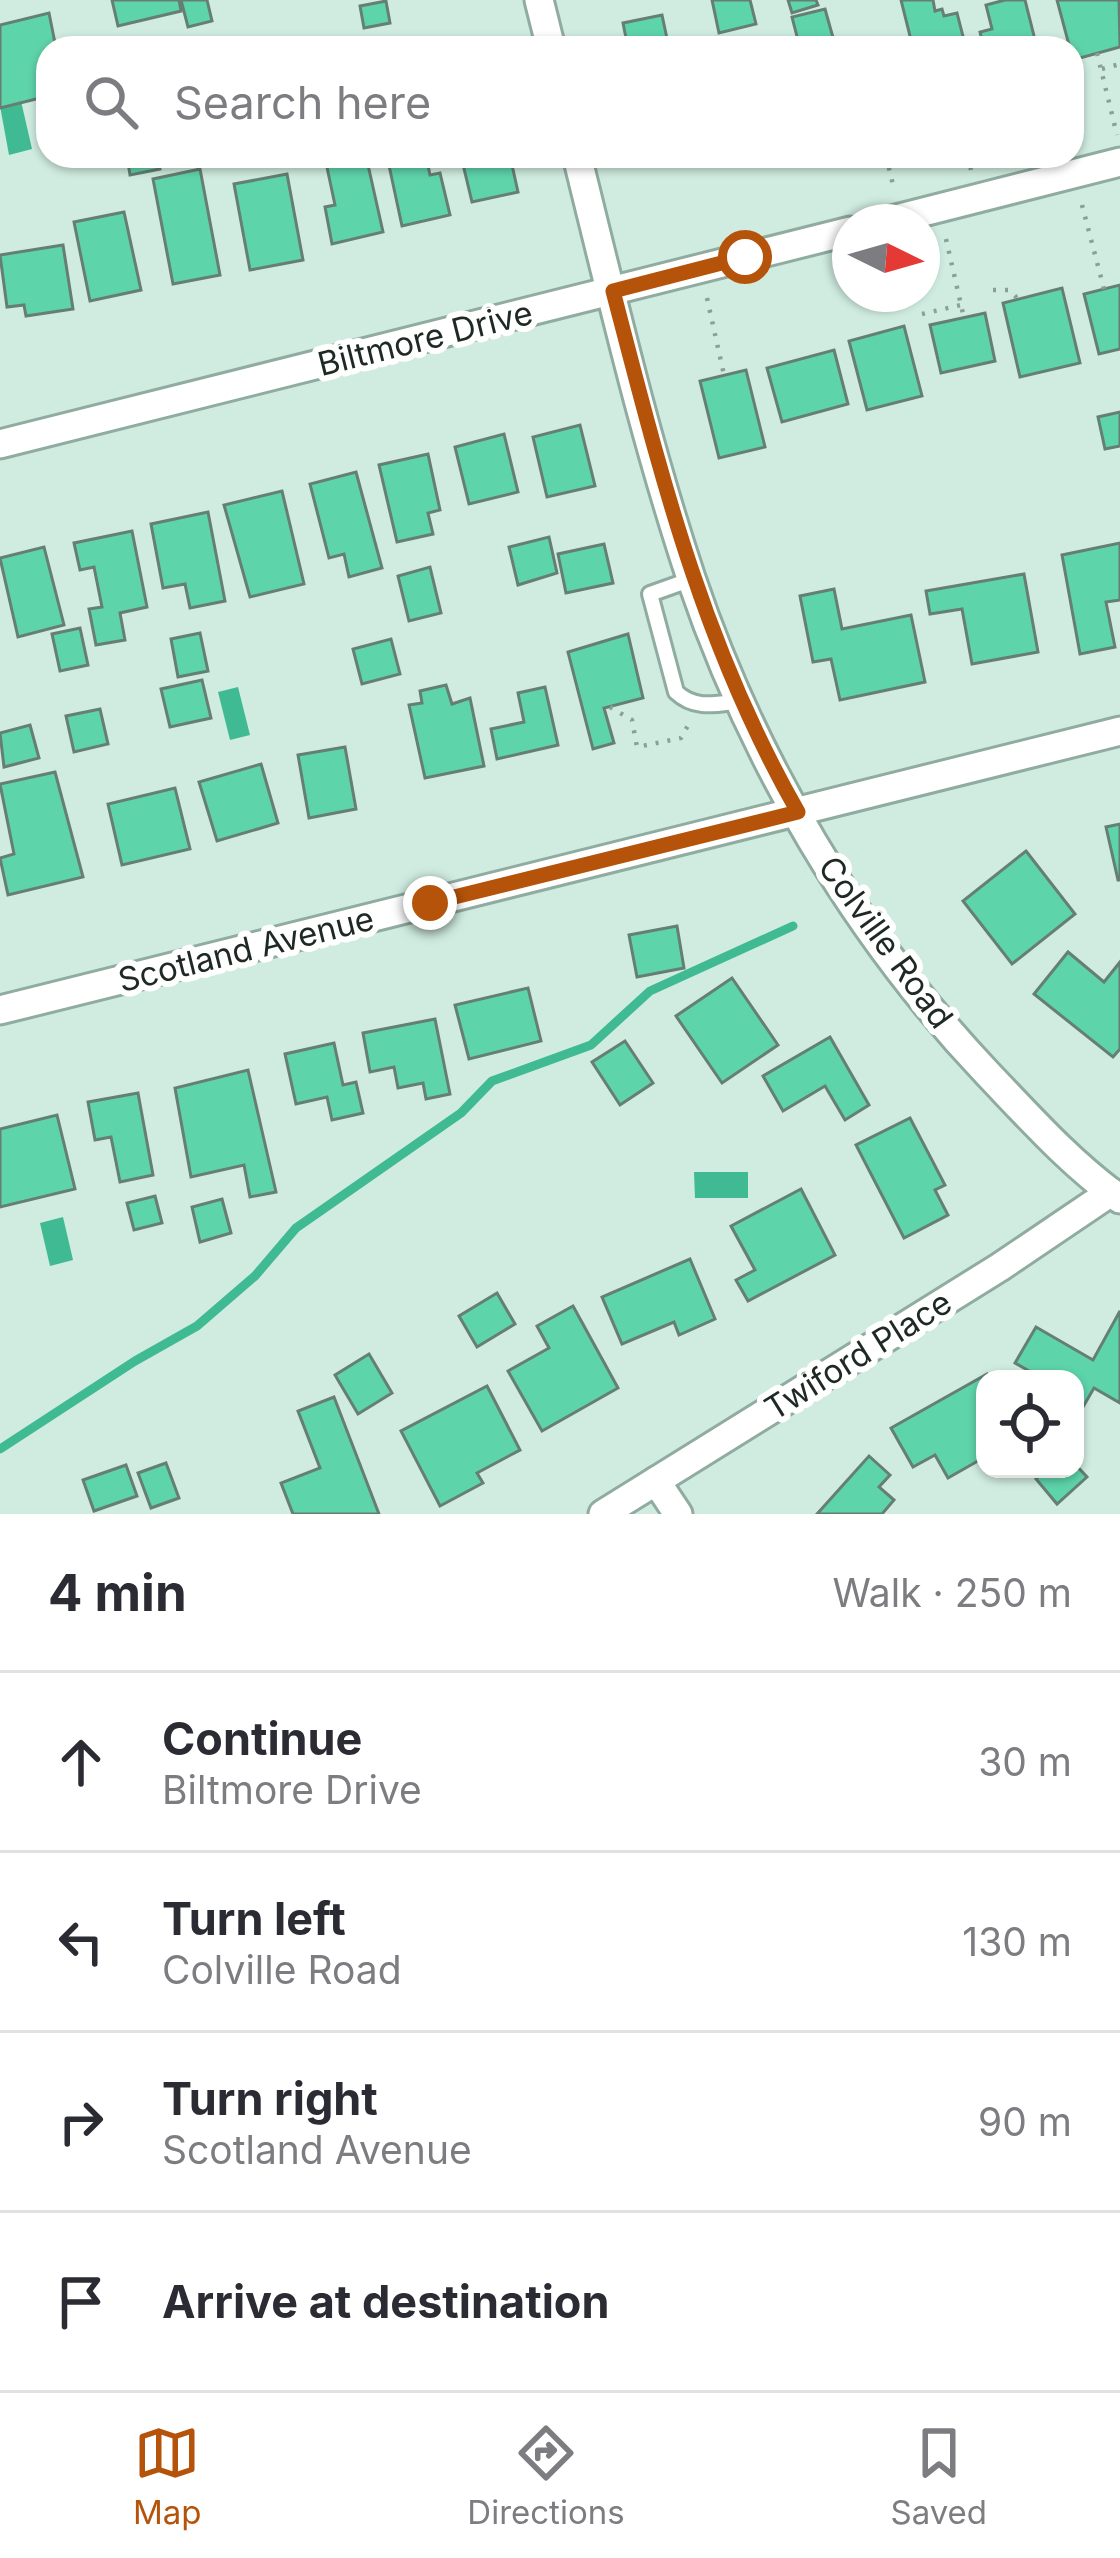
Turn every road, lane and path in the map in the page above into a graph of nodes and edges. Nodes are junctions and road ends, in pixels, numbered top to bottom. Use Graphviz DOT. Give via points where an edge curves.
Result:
graph roads {
  1 [pos="539,0"];
  2 [pos="547,36"];
  3 [pos="1097,53"];
  4 [pos="1120,64"];
  5 [pos="1101,69"];
  6 [pos="1118,148"];
  7 [pos="1084,159"];
  8 [pos="581,168"];
  9 [pos="889,168"];
  10 [pos="1055,168"];
  11 [pos="894,188"];
  12 [pos="940,204"];
  13 [pos="1082,206"];
  14 [pos="832,236"];
  15 [pos="946,239"];
  16 [pos="1104,289"];
  17 [pos="992,290"];
  18 [pos="613,291"];
  19 [pos="706,298"];
  20 [pos="1018,299"];
  21 [pos="962,305"];
  22 [pos="922,314"];
  23 [pos="964,318"];
  24 [pos="724,375"];
  25 [pos="0,444"];
  26 [pos="692,579"];
  27 [pos="740,701"];
  28 [pos="699,705"];
  29 [pos="610,706"];
  30 [pos="1120,731"];
  31 [pos="798,812"];
  32 [pos="0,1010"];
  33 [pos="1116,1196"];
  34 [pos="656,1481"];
  35 [pos="603,1514"];
  36 [pos="678,1514"];
  1 -- 2 [label="street"];
  3 -- 5 [label="path"];
  4 -- 5 [label="path"];
  5 -- 6 [label="path"];
  6 -- 7 [label="street"];
  8 -- 18 [label="street, Colville Road"];
  9 -- 11 [label="path"];
  10 -- 12 [label="street"];
  13 -- 16 [label="path"];
  14 -- 18 [label="street, Biltmore Drive"];
  15 -- 21 [label="path"];
  17 -- 20 [label="path"];
  18 -- 25 [label="street, Biltmore Drive"];
  18 -- 26 [label="street, Colville Road"];
  19 -- 24 [label="path"];
  21 -- 22 [label="path"];
  21 -- 23 [label="path"];
  26 -- 27 [label="street, Colville Road"];
  26 -- 28 [label="lane" via="650,594 676,692"];
  27 -- 28 [label="lane"];
  27 -- 31 [label="street, Colville Road"];
  28 -- 29 [label="path" via="680,738 637,747 632,720"];
  30 -- 31 [label="street, Scotland Avenue"];
  31 -- 32 [label="street, Scotland Avenue"];
  31 -- 33 [label="street, Colville Road" via="846,896 929,1009 1049,1138"];
  33 -- 34 [label="street, Twiford Place"];
  34 -- 35 [label="street, Twiford Place"];
  34 -- 36 [label="street"];
}
